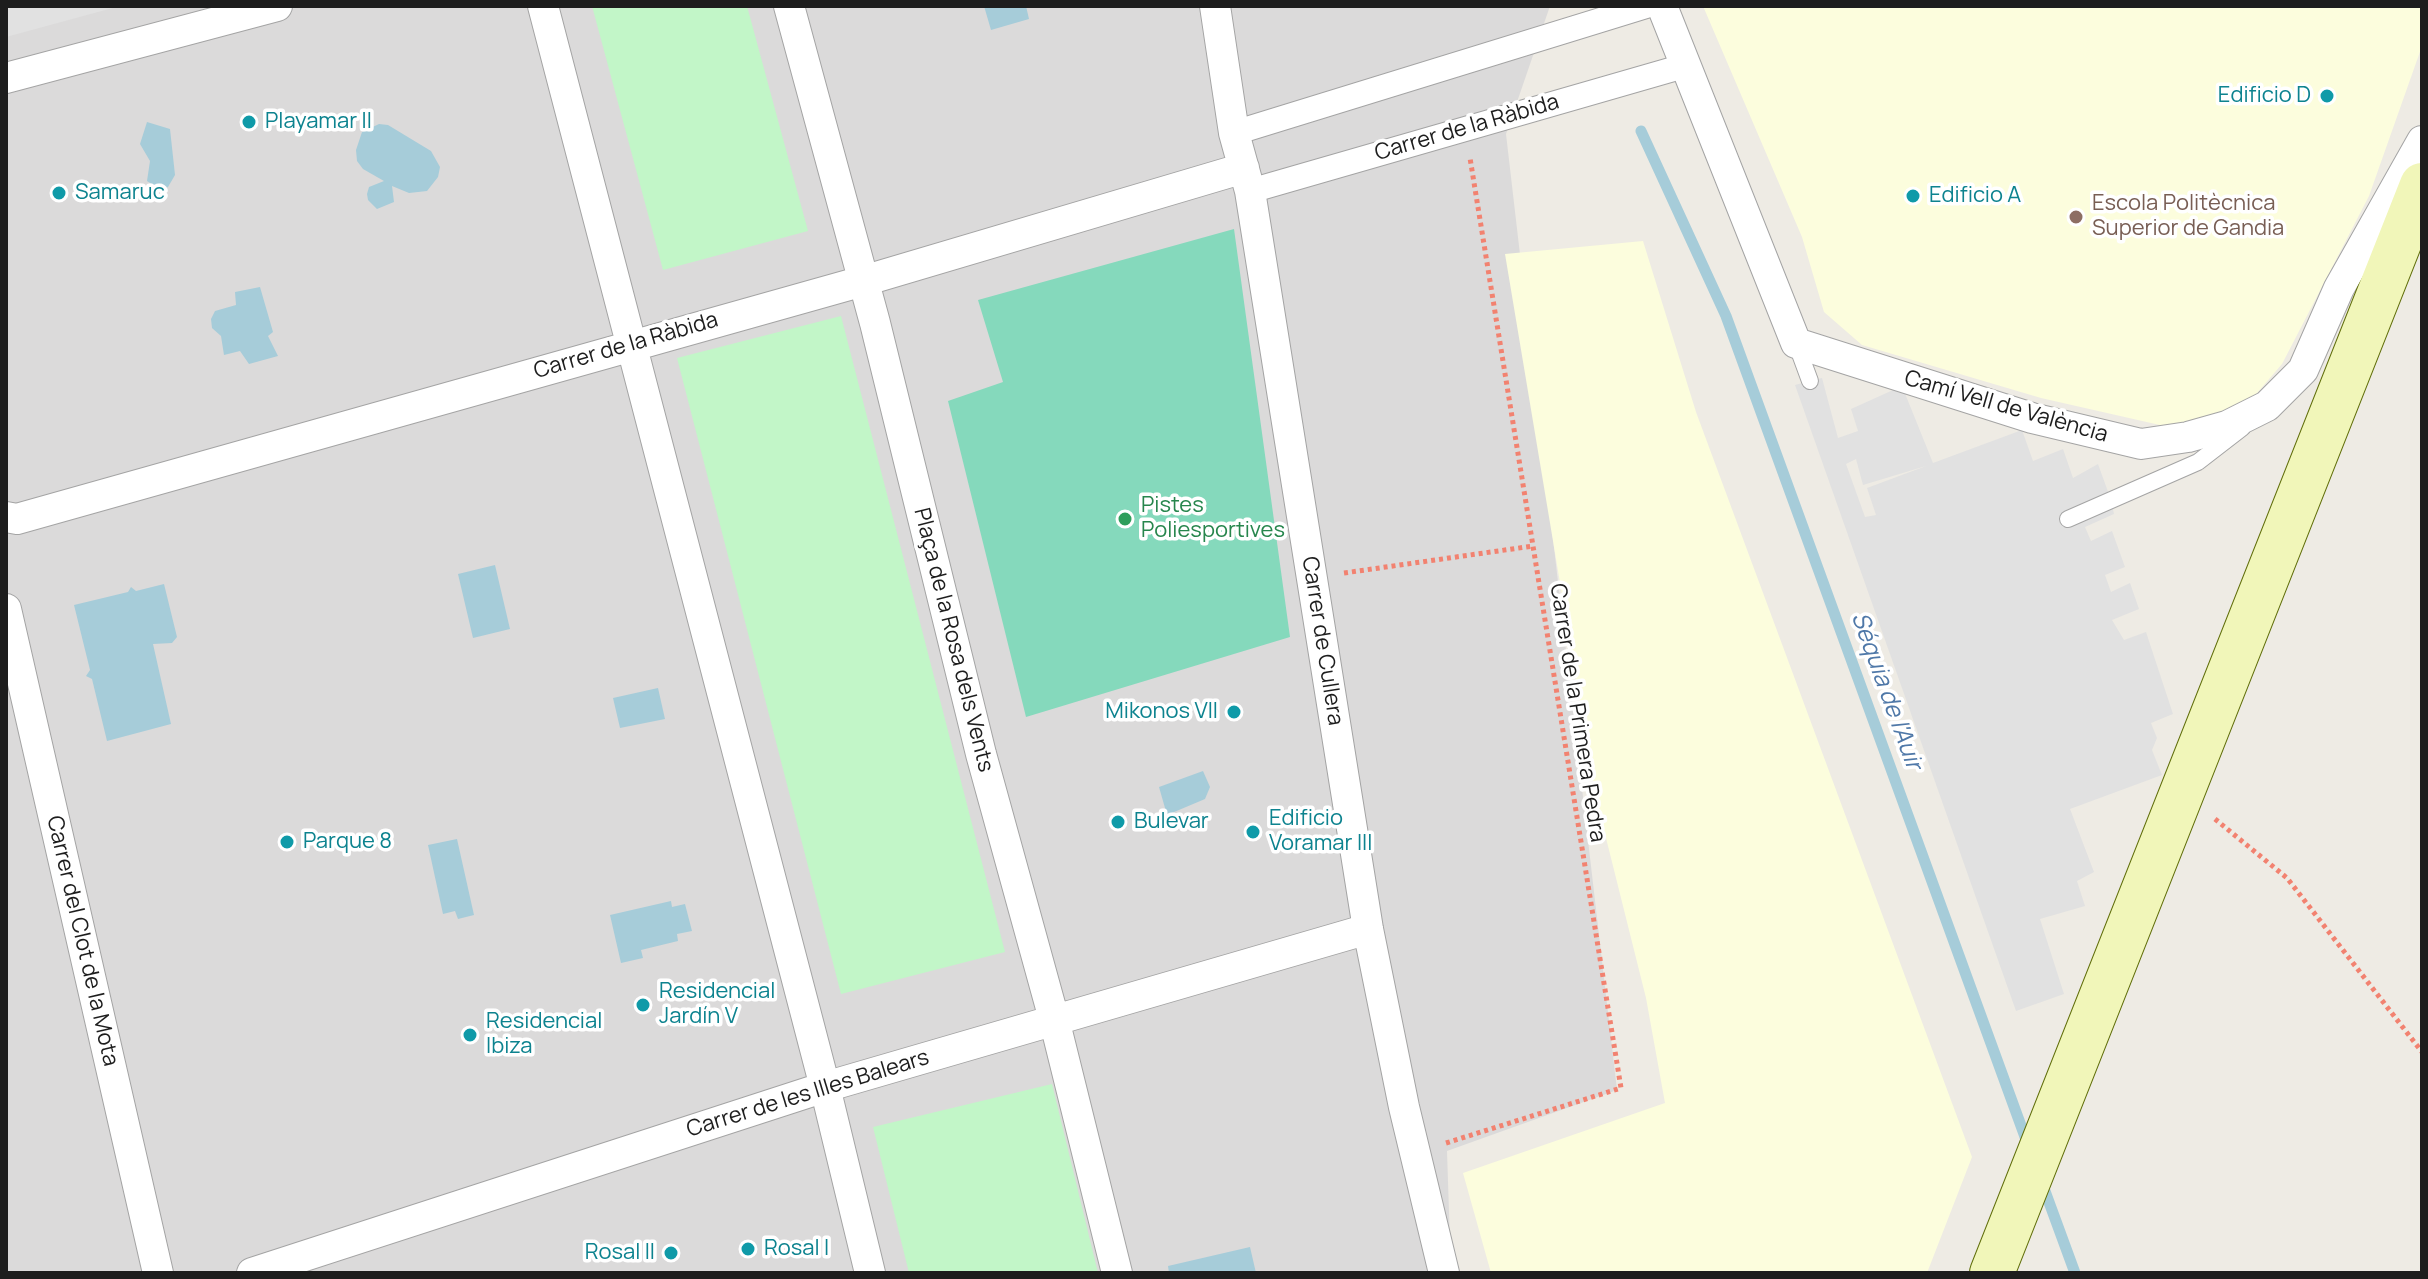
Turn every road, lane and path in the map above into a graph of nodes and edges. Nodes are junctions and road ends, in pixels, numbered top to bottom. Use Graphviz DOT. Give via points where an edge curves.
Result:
graph roads {
  1 [pos="277,6"];
  2 [pos="543,6"];
  3 [pos="789,6"];
  4 [pos="1215,6"];
  5 [pos="1646,6"];
  6 [pos="1662,6"];
  7 [pos="1603,12"];
  8 [pos="1684,66"];
  9 [pos="6,78"];
  10 [pos="1465,129"];
  11 [pos="1234,133"];
  12 [pos="2422,141"];
  13 [pos="1247,179"];
  14 [pos="2422,185"];
  15 [pos="2422,265"];
  16 [pos="863,281"];
  17 [pos="1796,343"];
  18 [pos="630,344"];
  19 [pos="1810,381"];
  20 [pos="2267,406"];
  21 [pos="6,517"];
  22 [pos="2068,519"];
  23 [pos="1533,546"];
  24 [pos="1311,578"];
  25 [pos="6,609"];
  26 [pos="2205,811"];
  27 [pos="1368,929"];
  28 [pos="1054,1019"];
  29 [pos="2422,1052"];
  30 [pos="825,1087"];
  31 [pos="2056,1147"];
  32 [pos="1415,1153"];
  33 [pos="2011,1262"];
  34 [pos="158,1273"];
  35 [pos="252,1273"];
  36 [pos="870,1273"];
  37 [pos="1117,1273"];
  38 [pos="1444,1273"];
  1 -- 9 [label="street"];
  2 -- 18 [label="street"];
  3 -- 16 [label="street, Plaça de la Rosa dels Vents"];
  4 -- 11 [label="street, Carrer de Cullera"];
  5 -- 7 [label="street"];
  6 -- 8 [label="street"];
  7 -- 11 [label="street"];
  8 -- 10 [label="street, Carrer de la Ràbida"];
  8 -- 17 [label="street"];
  10 -- 13 [label="street, Carrer de la Ràbida"];
  10 -- 23 [label="path, Carrer de la Primera Pedra"];
  11 -- 13 [label="street, Carrer de Cullera"];
  12 -- 20 [label="street, Camí Vell de València" via="2339,288 2303,370"];
  13 -- 16 [label="street, Carrer de la Ràbida"];
  13 -- 24 [label="street, Carrer de Cullera"];
  14 -- 31 [label="main road"];
  15 -- 26 [label="main road"];
  16 -- 18 [label="street, Carrer de la Ràbida"];
  16 -- 28 [label="street, Plaça de la Rosa dels Vents" via="981,754"];
  17 -- 19 [label="lane"];
  17 -- 20 [label="street, Camí Vell de València" via="2032,418 2141,444 2227,426"];
  18 -- 21 [label="street, Carrer de la Ràbida" via="17,519"];
  18 -- 30 [label="street"];
  20 -- 22 [label="lane" via="2198,462"];
  23 -- 24 [label="path"];
  23 -- 32 [label="path, Carrer de la Primera Pedra" via="1621,1088"];
  24 -- 27 [label="street, Carrer de Cullera"];
  25 -- 34 [label="street, Carrer del Clot de la Mota"];
  26 -- 29 [label="path" via="2287,878"];
  26 -- 31 [label="main road"];
  27 -- 28 [label="street, Carrer de les Illes Balears"];
  27 -- 32 [label="street, Carrer de Cullera"];
  28 -- 30 [label="street, Carrer de les Illes Balears"];
  28 -- 37 [label="street, Plaça de la Rosa dels Vents"];
  30 -- 35 [label="street, Carrer de les Illes Balears"];
  30 -- 36 [label="street"];
  31 -- 33 [label="main road"];
  32 -- 38 [label="street, Carrer de Cullera"];
}
